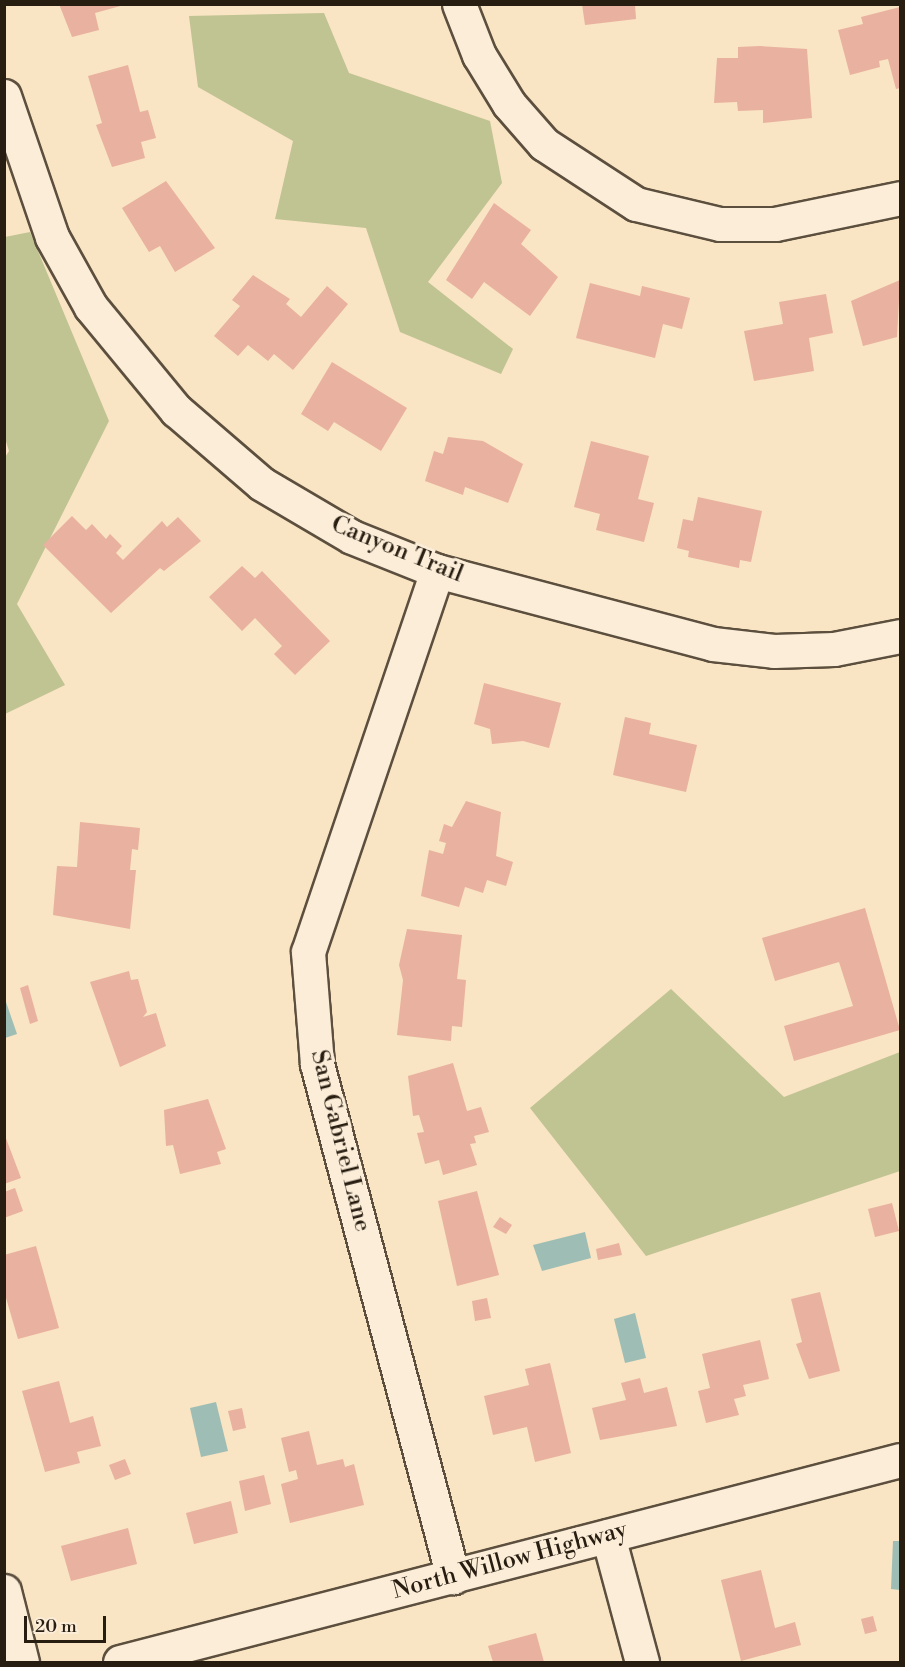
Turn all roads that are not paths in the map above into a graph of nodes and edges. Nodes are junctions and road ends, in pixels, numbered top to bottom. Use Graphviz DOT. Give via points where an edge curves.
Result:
graph roads {
  1 [pos="459,4"];
  2 [pos="4,96"];
  3 [pos="900,198"];
  4 [pos="437,571"];
  5 [pos="900,636"];
  6 [pos="900,1460"];
  7 [pos="608,1536"];
  8 [pos="453,1577"];
  9 [pos="4,1591"];
  10 [pos="22,1662"];
  11 [pos="120,1662"];
  12 [pos="642,1662"];
  1 -- 3 [label="street" via="478,55 530,128 590,178 636,204 720,224 775,224"];
  2 -- 4 [label="street, Canyon Trail" via="52,237 91,307 134,365 176,410 262,484 352,537"];
  4 -- 5 [label="street, Canyon Trail" via="713,644 774,651 834,649"];
  4 -- 8 [label="street, San Gabriel Lane" via="308,952 317,1064"];
  6 -- 7 [label="street, North Willow Highway"];
  7 -- 8 [label="street, North Willow Highway"];
  7 -- 12 [label="street"];
  8 -- 11 [label="street, North Willow Highway"];
  9 -- 10 [label="street"];
}
